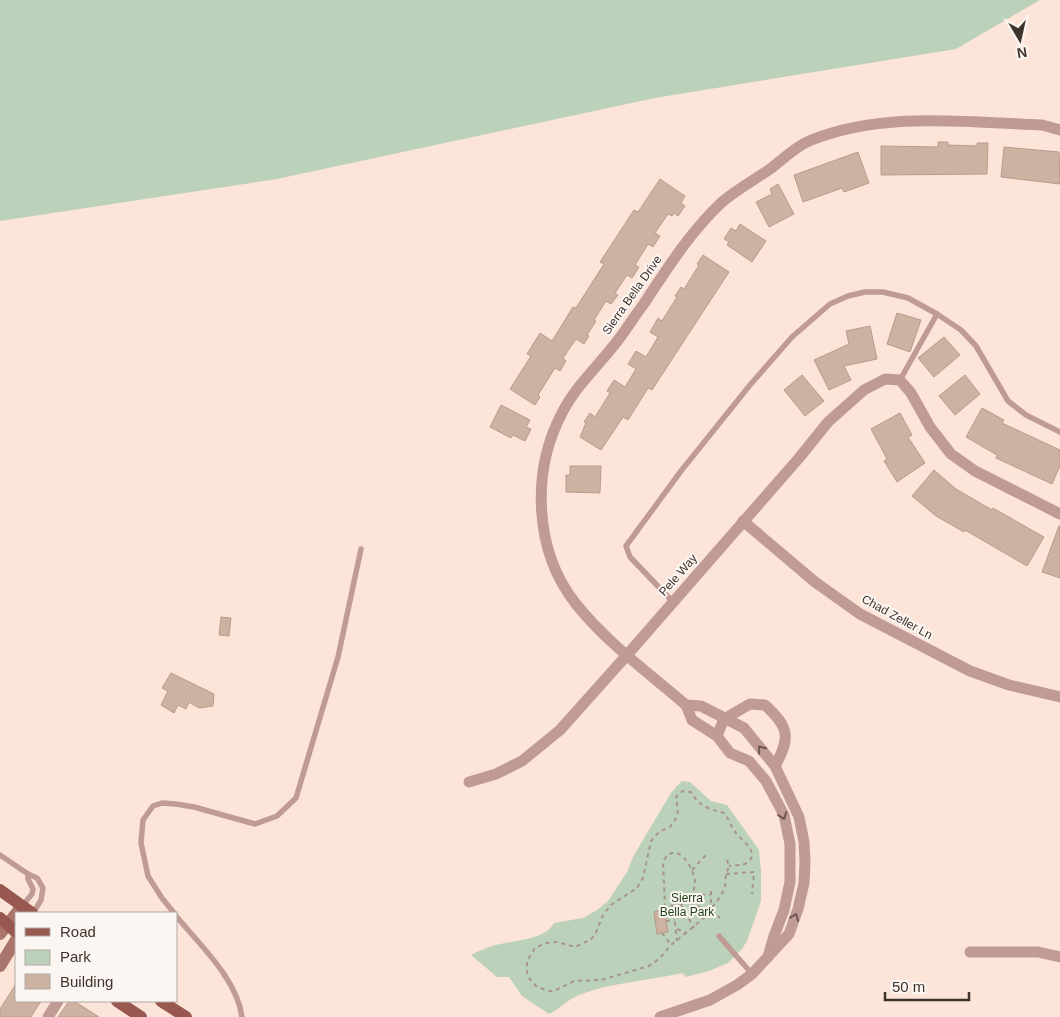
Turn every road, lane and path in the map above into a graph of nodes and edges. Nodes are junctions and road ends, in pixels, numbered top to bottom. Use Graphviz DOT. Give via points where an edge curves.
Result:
graph roads {
  1 [pos="1060,130"];
  2 [pos="937,314"];
  3 [pos="900,380"];
  4 [pos="1060,432"];
  5 [pos="1060,514"];
  6 [pos="743,521"];
  7 [pos="361,549"];
  8 [pos="673,602"];
  9 [pos="628,655"];
  10 [pos="1060,697"];
  11 [pos="686,705"];
  12 [pos="724,719"];
  13 [pos="717,736"];
  14 [pos="775,766"];
  15 [pos="469,782"];
  16 [pos="0,855"];
  17 [pos="709,855"];
  18 [pos="727,860"];
  19 [pos="729,866"];
  20 [pos="692,870"];
  21 [pos="28,874"];
  22 [pos="726,874"];
  23 [pos="0,890"];
  24 [pos="711,891"];
  25 [pos="692,894"];
  26 [pos="752,894"];
  27 [pos="710,895"];
  28 [pos="689,900"];
  29 [pos="681,905"];
  30 [pos="665,906"];
  31 [pos="673,906"];
  32 [pos="711,909"];
  33 [pos="29,911"];
  34 [pos="659,911"];
  35 [pos="173,912"];
  36 [pos="178,918"];
  37 [pos="720,918"];
  38 [pos="675,920"];
  39 [pos="666,921"];
  40 [pos="694,928"];
  41 [pos="677,929"];
  42 [pos="662,933"];
  43 [pos="687,933"];
  44 [pos="719,936"];
  45 [pos="677,941"];
  46 [pos="15,942"];
  47 [pos="671,945"];
  48 [pos="970,952"];
  49 [pos="768,957"];
  50 [pos="1060,957"];
  51 [pos="0,966"];
  52 [pos="752,974"];
  53 [pos="57,1002"];
  54 [pos="119,1002"];
  55 [pos="163,1002"];
  56 [pos="48,1017"];
  57 [pos="142,1017"];
  58 [pos="186,1017"];
  59 [pos="242,1017"];
  60 [pos="660,1017"];
  1 -- 9 [label="street, Sierra Bella Drive" via="1042,125 902,121 849,129 807,142 724,201 693,233 563,411 550,438 544,467 540,501 545,537 559,576 574,602 594,625"];
  2 -- 3 [label="lane"];
  2 -- 4 [label="lane" via="961,330 976,346 1008,401 1026,415"];
  2 -- 8 [label="lane" via="908,298 884,292 866,292 830,304 792,338 681,471 626,546 630,557"];
  3 -- 5 [label="street" via="951,454 975,471"];
  3 -- 6 [label="street, Pele Way" via="885,379 864,390 828,422"];
  6 -- 8 [label="street, Pele Way"];
  6 -- 10 [label="street, Chad Zeller Ln" via="860,614 970,671 1009,685"];
  7 -- 35 [label="lane" via="338,657 296,798 278,816 254,824 194,807 162,803 153,806 144,820 142,843 148,876"];
  8 -- 9 [label="street, Pele Way"];
  9 -- 11 [label="street, Sierra Bella Drive"];
  9 -- 15 [label="street, Pele Way" via="560,730 522,761 496,774"];
  11 -- 12 [label="street, Sierra Bella Drive" via="701,706"];
  11 -- 13 [label="street, Sierra Bella Drive" via="692,720"];
  12 -- 13 [label="street"];
  14 -- 12 [label="street, Sierra Bella Drive, one-way" via="744,728"];
  12 -- 14 [label="street" via="750,704 765,705 783,724 785,734 783,751"];
  13 -- 49 [label="street, Sierra Bella Drive, one-way" via="730,753 749,761 755,768 766,781 784,815 790,844 790,882"];
  49 -- 14 [label="street, Sierra Bella Drive, one-way" via="792,926 806,862 799,817"];
  16 -- 21 [label="lane"];
  17 -- 20 [label="path"];
  18 -- 19 [label="path"];
  19 -- 22 [label="path"];
  19 -- 47 [label="path" via="749,862 750,846 736,833 724,813 706,809 691,792 683,791 676,798 678,810 674,823 651,841 643,878 637,888 612,905 603,915 595,935 586,943 575,947 552,942 535,948 527,961 527,972 536,986 554,991 574,981 601,980 649,966"];
  20 -- 25 [label="path" via="695,886"];
  20 -- 30 [label="path" via="682,856 676,853 666,857 663,868"];
  21 -- 33 [label="lane" via="33,888"];
  21 -- 33 [label="lane" via="37,878 43,888 41,900"];
  22 -- 26 [label="path" via="754,872"];
  22 -- 32 [label="path" via="725,888"];
  23 -- 33 [label="main road"];
  24 -- 27 [label="path"];
  25 -- 27 [label="path"];
  25 -- 28 [label="path"];
  27 -- 32 [label="path"];
  28 -- 29 [label="path"];
  28 -- 32 [label="path" via="694,905"];
  29 -- 31 [label="path"];
  29 -- 40 [label="path"];
  30 -- 31 [label="path"];
  30 -- 34 [label="path"];
  31 -- 38 [label="path"];
  32 -- 37 [label="path"];
  32 -- 40 [label="path"];
  36 -- 59 [label="lane" via="233,986"];
  38 -- 39 [label="path"];
  38 -- 41 [label="path"];
  40 -- 43 [label="path"];
  41 -- 43 [label="path"];
  41 -- 45 [label="path"];
  42 -- 47 [label="path"];
  43 -- 45 [label="path"];
  44 -- 52 [label="lane"];
  45 -- 47 [label="path"];
  46 -- 51 [label="main road"];
  48 -- 50 [label="street" via="1038,952"];
  49 -- 52 [label="street, Sierra Bella Drive"];
  52 -- 60 [label="street, Sierra Bella Drive" via="710,1000"];
  53 -- 56 [label="street"];
  54 -- 57 [label="main road"];
  55 -- 58 [label="main road"];
}
